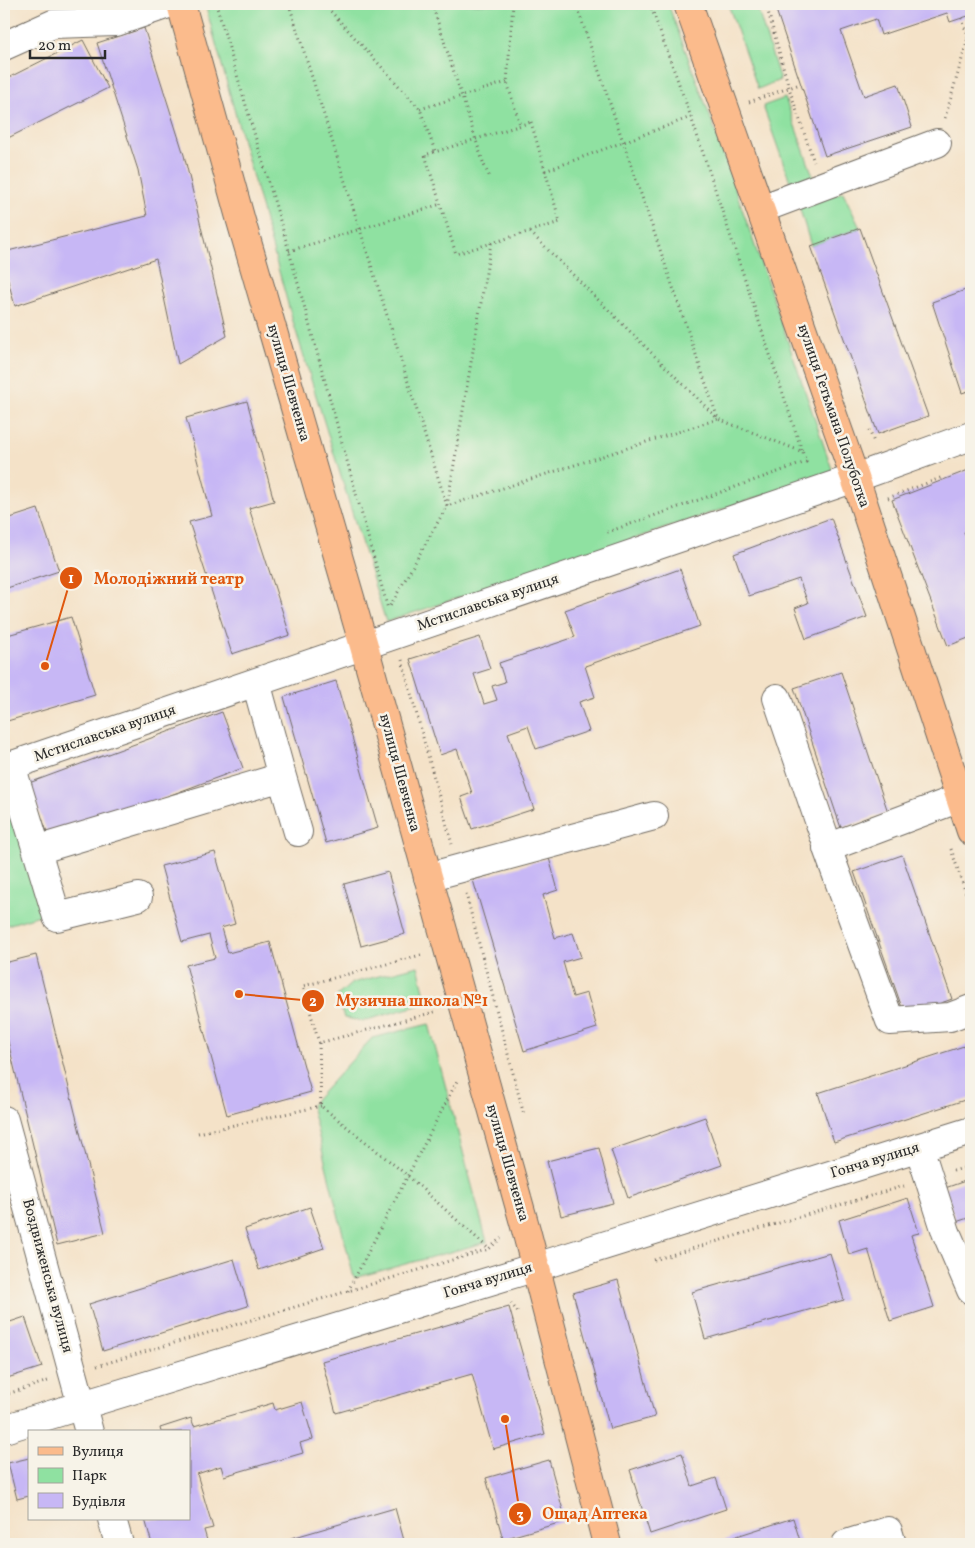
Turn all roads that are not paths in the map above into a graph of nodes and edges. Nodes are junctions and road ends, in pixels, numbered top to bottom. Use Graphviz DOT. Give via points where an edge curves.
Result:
graph roads {
  1 [pos="71,4"];
  2 [pos="168,4"];
  3 [pos="181,4"];
  4 [pos="688,4"];
  5 [pos="52,24"];
  6 [pos="4,46"];
  7 [pos="937,143"];
  8 [pos="761,209"];
  9 [pos="971,436"];
  10 [pos="855,478"];
  11 [pos="364,646"];
  12 [pos="256,682"];
  13 [pos="777,698"];
  14 [pos="8,767"];
  15 [pos="282,777"];
  16 [pos="960,798"];
  17 [pos="654,816"];
  18 [pos="971,831"];
  19 [pos="298,832"];
  20 [pos="828,847"];
  21 [pos="37,850"];
  22 [pos="428,877"];
  23 [pos="138,897"];
  24 [pos="971,1009"];
  25 [pos="4,1120"];
  26 [pos="971,1131"];
  27 [pos="919,1147"];
  28 [pos="536,1267"];
  29 [pos="971,1290"];
  30 [pos="82,1404"];
  31 [pos="4,1429"];
  32 [pos="88,1430"];
  33 [pos="112,1520"];
  34 [pos="119,1544"];
  35 [pos="608,1544"];
  36 [pos="846,1544"];
  37 [pos="892,1544"];
  1 -- 5 [label="street"];
  2 -- 5 [label="street" via="116,22"];
  3 -- 11 [label="main road, вулиця Шевченка"];
  4 -- 8 [label="main road, вулиця Гетьмана Полуботка"];
  5 -- 6 [label="street"];
  7 -- 8 [label="street"];
  8 -- 10 [label="main road, вулиця Гетьмана Полуботка"];
  9 -- 10 [label="street, Мстиславська вулиця"];
  10 -- 11 [label="street, Мстиславська вулиця"];
  10 -- 16 [label="main road, вулиця Гетьмана Полуботка"];
  11 -- 12 [label="street, Мстиславська вулиця"];
  11 -- 22 [label="main road, вулиця Шевченка"];
  12 -- 14 [label="street, Мстиславська вулиця"];
  12 -- 15 [label="street"];
  13 -- 20 [label="street"];
  14 -- 21 [label="street"];
  15 -- 19 [label="street"];
  15 -- 21 [label="street"];
  16 -- 18 [label="main road, вулиця Гетьмана Полуботка"];
  16 -- 20 [label="street"];
  17 -- 22 [label="street"];
  20 -- 24 [label="street" via="890,1021 950,1017"];
  21 -- 23 [label="street" via="57,917"];
  22 -- 28 [label="main road, вулиця Шевченка"];
  25 -- 30 [label="street, Воздвиженська вулиця"];
  26 -- 27 [label="street, Гонча вулиця"];
  27 -- 28 [label="street, Гонча вулиця"];
  27 -- 29 [label="street" via="946,1232"];
  28 -- 30 [label="street, Гонча вулиця"];
  28 -- 35 [label="main road, вулиця Шевченка"];
  30 -- 31 [label="street, Гонча вулиця"];
  30 -- 32 [label="street, Воздвиженська вулиця"];
  33 -- 34 [label="street"];
  36 -- 37 [label="street" via="888,1530"];
}
